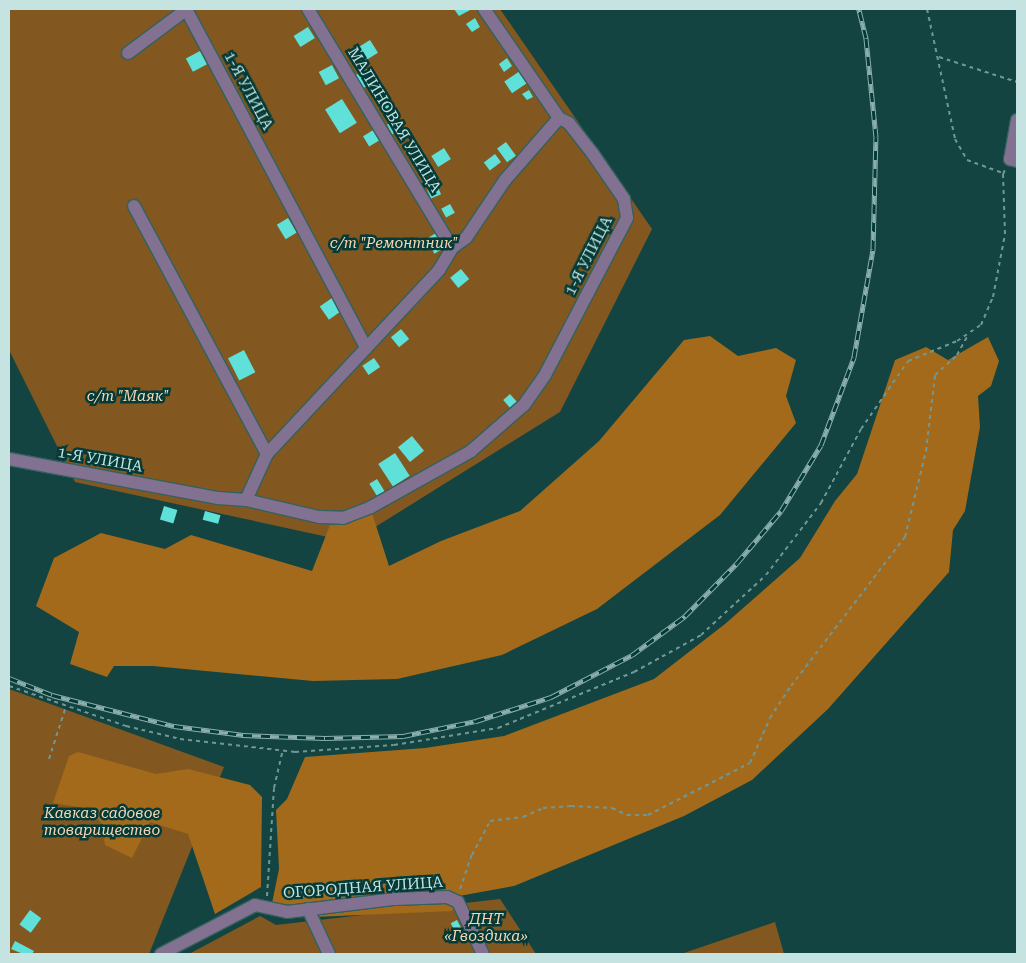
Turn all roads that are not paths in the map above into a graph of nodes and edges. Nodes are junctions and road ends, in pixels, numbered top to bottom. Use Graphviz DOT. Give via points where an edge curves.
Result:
graph roads {
  1 [pos="187,9"];
  2 [pos="308,9"];
  3 [pos="484,9"];
  4 [pos="128,54"];
  5 [pos="559,118"];
  6 [pos="1017,120"];
  7 [pos="1014,160"];
  8 [pos="134,206"];
  9 [pos="452,248"];
  10 [pos="366,348"];
  11 [pos="267,454"];
  12 [pos="9,460"];
  13 [pos="246,500"];
  14 [pos="308,909"];
  15 [pos="161,954"];
  16 [pos="329,954"];
  17 [pos="482,954"];
  1 -- 4 [label="street"];
  1 -- 10 [label="street, 1-Я УЛИЦА"];
  2 -- 9 [label="street, МАЛИНОВАЯ УЛИЦА"];
  3 -- 5 [label="street, 1-Я УЛИЦА"];
  5 -- 9 [label="street" via="505,180 466,238"];
  5 -- 13 [label="street, 1-Я УЛИЦА" via="569,123 624,199 627,218 545,376 524,405 471,451 371,507 343,518 319,517"];
  6 -- 7 [label="street"];
  8 -- 11 [label="street"];
  9 -- 10 [label="street" via="439,270"];
  10 -- 11 [label="street"];
  11 -- 13 [label="street"];
  12 -- 13 [label="street, 1-Я УЛИЦА" via="218,498"];
  14 -- 15 [label="street, ОГОРОДНАЯ УЛИЦА" via="280,912 255,905"];
  14 -- 16 [label="street"];
  14 -- 17 [label="street, ОГОРОДНАЯ УЛИЦА" via="395,898 448,897 458,902"];
}
